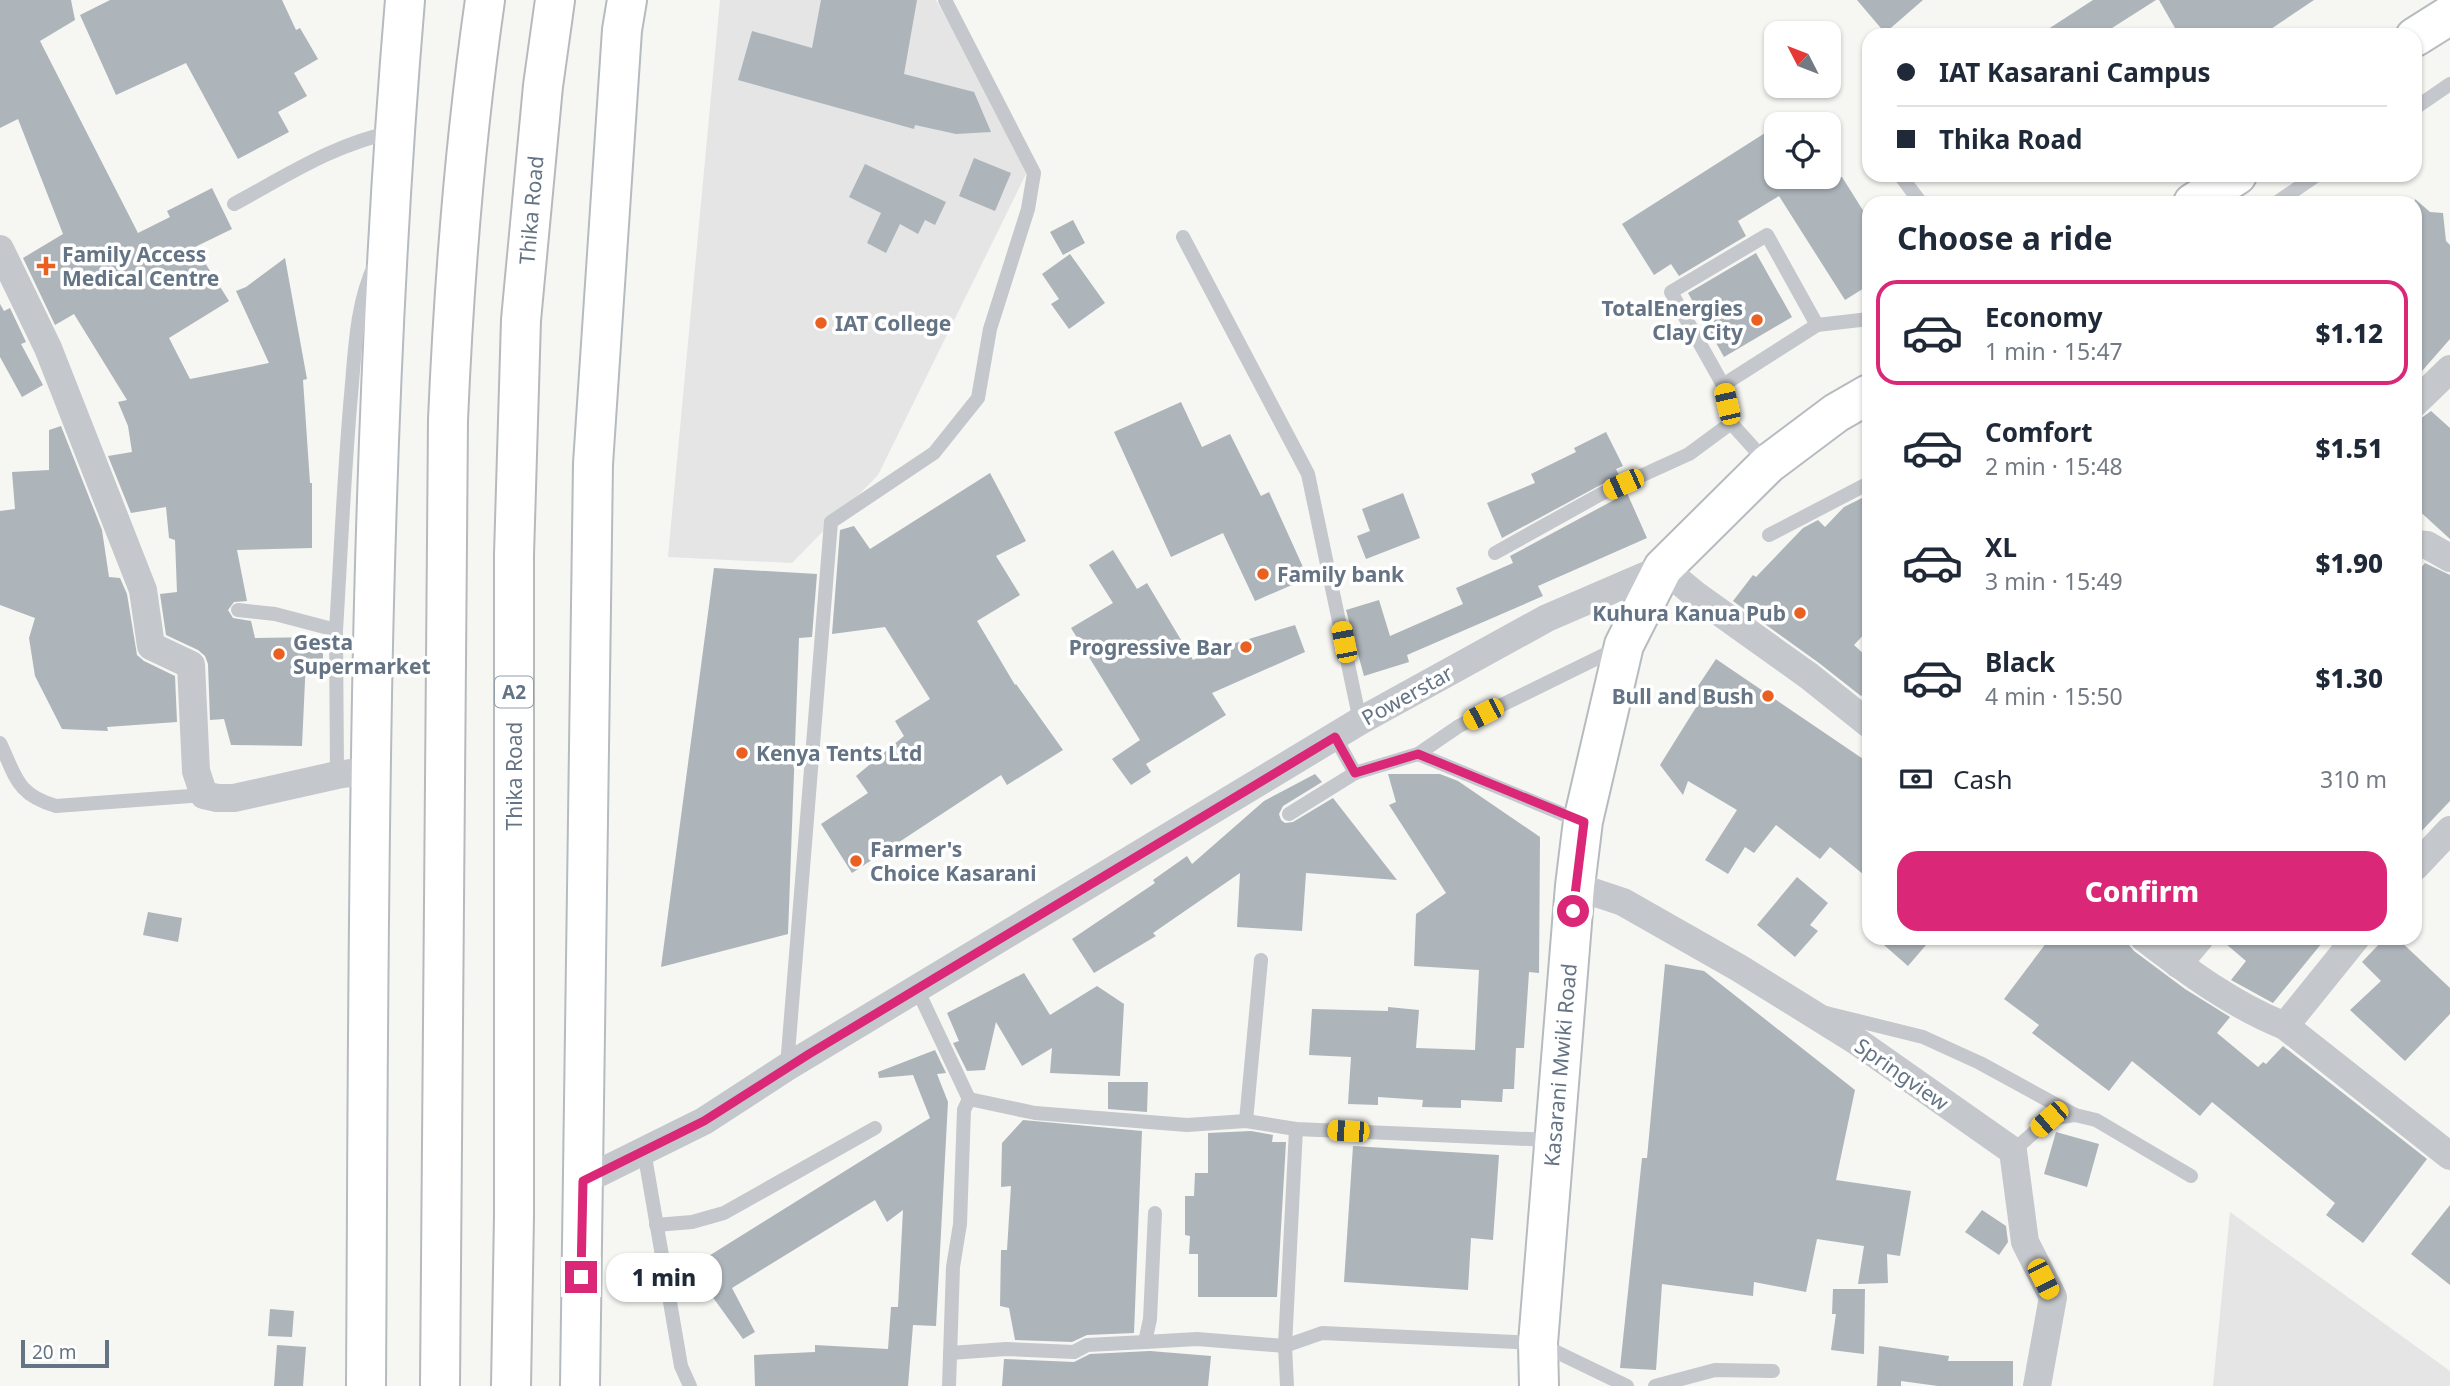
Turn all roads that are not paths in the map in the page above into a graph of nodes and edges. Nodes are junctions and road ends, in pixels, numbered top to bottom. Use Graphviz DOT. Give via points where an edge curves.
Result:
graph roads {
  1 [pos="405,0"];
  2 [pos="485,0"];
  3 [pos="555,0"];
  4 [pos="627,0"];
  5 [pos="946,0"];
  6 [pos="2450,15"];
  7 [pos="2422,33"];
  8 [pos="2450,84"];
  9 [pos="2422,101"];
  10 [pos="394,132"];
  11 [pos="2222,182"];
  12 [pos="2307,182"];
  13 [pos="2203,196"];
  14 [pos="2286,196"];
  15 [pos="234,204"];
  16 [pos="389,236"];
  17 [pos="1183,237"];
  18 [pos="0,249"];
  19 [pos="8,289"];
  20 [pos="1862,320"];
  21 [pos="1818,325"];
  22 [pos="2450,369"];
  23 [pos="1723,385"];
  24 [pos="2422,396"];
  25 [pos="1862,398"];
  26 [pos="1731,424"];
  27 [pos="1768,464"];
  28 [pos="1862,487"];
  29 [pos="1769,535"];
  30 [pos="2422,545"];
  31 [pos="1496,553"];
  32 [pos="2450,558"];
  33 [pos="1663,568"];
  34 [pos="237,610"];
  35 [pos="336,630"];
  36 [pos="1624,645"];
  37 [pos="1862,718"];
  38 [pos="1360,721"];
  39 [pos="1335,737"];
  40 [pos="0,743"];
  41 [pos="1418,754"];
  42 [pos="353,772"];
  43 [pos="1355,773"];
  44 [pos="204,795"];
  45 [pos="1289,814"];
  46 [pos="1584,822"];
  47 [pos="2450,830"];
  48 [pos="2422,860"];
  49 [pos="1575,886"];
  50 [pos="2153,945"];
  51 [pos="2194,945"];
  52 [pos="2351,945"];
  53 [pos="1261,960"];
  54 [pos="2178,964"];
  55 [pos="918,989"];
  56 [pos="1804,1009"];
  57 [pos="2285,1026"];
  58 [pos="788,1067"];
  59 [pos="969,1099"];
  60 [pos="2075,1115"];
  61 [pos="1247,1121"];
  62 [pos="874,1128"];
  63 [pos="1296,1129"];
  64 [pos="1553,1140"];
  65 [pos="644,1151"];
  66 [pos="2013,1151"];
  67 [pos="2450,1156"];
  68 [pos="2191,1176"];
  69 [pos="583,1181"];
  70 [pos="1155,1213"];
  71 [pos="656,1226"];
  72 [pos="1145,1342"];
  73 [pos="1538,1343"];
  74 [pos="1285,1346"];
  75 [pos="950,1353"];
  76 [pos="1773,1371"];
  77 [pos="366,1386"];
  78 [pos="440,1386"];
  79 [pos="511,1386"];
  80 [pos="580,1386"];
  81 [pos="690,1386"];
  82 [pos="949,1386"];
  83 [pos="1287,1386"];
  84 [pos="1539,1386"];
  85 [pos="1627,1386"];
  86 [pos="1655,1386"];
  87 [pos="2037,1386"];
  1 -- 10 [label="main road"];
  2 -- 78 [label="main road" via="462,197 447,420"];
  3 -- 79 [label="main road, Thika Road / A2" via="521,320 514,555"];
  4 -- 69 [label="main road" via="593,464"];
  5 -- 58 [label="lane" via="1034,173 1028,209 990,329 978,398 934,453 831,522"];
  6 -- 7 [label="main road"];
  8 -- 9 [label="lane"];
  10 -- 15 [label="lane" via="346,145"];
  10 -- 16 [label="main road"];
  11 -- 13 [label="main road"];
  12 -- 14 [label="lane"];
  16 -- 35 [label="lane" via="367,282 357,332"];
  16 -- 42 [label="main road" via="380,444"];
  17 -- 38 [label="lane" via="1308,474"];
  18 -- 19 [label="street"];
  19 -- 44 [label="street" via="53,360 143,590 151,646 191,665 196,771"];
  20 -- 21 [label="lane"];
  21 -- 23 [label="lane"];
  21 -- 23 [label="lane" via="1768,235 1671,292"];
  22 -- 24 [label="street"];
  23 -- 26 [label="lane"];
  25 -- 27 [label="main road, Kasarani Mwiki Road"];
  26 -- 27 [label="lane"];
  26 -- 31 [label="lane" via="1689,454 1601,494"];
  27 -- 33 [label="main road, Kasarani Mwiki Road"];
  28 -- 29 [label="lane"];
  30 -- 32 [label="street"];
  33 -- 36 [label="main road, Kasarani Mwiki Road"];
  33 -- 37 [label="street"];
  33 -- 38 [label="street, Powerstar" via="1548,618"];
  34 -- 35 [label="lane" via="275,614"];
  35 -- 42 [label="lane"];
  36 -- 41 [label="lane" via="1459,726"];
  36 -- 46 [label="main road, Kasarani Mwiki Road"];
  38 -- 39 [label="street, Powerstar"];
  39 -- 43 [label="lane"];
  39 -- 55 [label="street, Powerstar"];
  40 -- 44 [label="lane" via="19,785 36,801 56,806"];
  41 -- 43 [label="lane"];
  41 -- 46 [label="lane"];
  42 -- 44 [label="street" via="234,797"];
  42 -- 77 [label="main road"];
  43 -- 45 [label="lane"];
  46 -- 49 [label="main road, Kasarani Mwiki Road"];
  47 -- 48 [label="street"];
  49 -- 56 [label="street, Springview" via="1623,902"];
  49 -- 64 [label="main road, Kasarani Mwiki Road"];
  50 -- 54 [label="street"];
  51 -- 54 [label="street"];
  52 -- 57 [label="street"];
  53 -- 61 [label="lane"];
  54 -- 57 [label="street" via="2252,1013"];
  55 -- 58 [label="street, Powerstar"];
  55 -- 59 [label="lane"];
  56 -- 60 [label="lane" via="1923,1037"];
  56 -- 66 [label="street, Springview"];
  57 -- 67 [label="street"];
  58 -- 65 [label="street, Powerstar" via="704,1121"];
  59 -- 61 [label="lane" via="1035,1113 1173,1124"];
  59 -- 75 [label="lane" via="964,1110"];
  60 -- 66 [label="lane" via="2049,1119"];
  60 -- 68 [label="lane" via="2096,1119"];
  61 -- 63 [label="lane"];
  62 -- 71 [label="lane" via="724,1213"];
  63 -- 64 [label="lane"];
  63 -- 74 [label="lane"];
  64 -- 73 [label="main road, Kasarani Mwiki Road"];
  65 -- 69 [label="street, Powerstar"];
  65 -- 71 [label="lane"];
  66 -- 87 [label="street" via="2025,1242 2053,1297"];
  69 -- 80 [label="main road"];
  70 -- 72 [label="lane"];
  71 -- 81 [label="lane" via="681,1366"];
  72 -- 74 [label="lane" via="1197,1339"];
  72 -- 75 [label="lane" via="1087,1345 1074,1352 1006,1349"];
  73 -- 74 [label="lane" via="1322,1333"];
  73 -- 84 [label="main road, Kasarani Mwiki Road"];
  73 -- 85 [label="lane"];
  74 -- 83 [label="lane"];
  75 -- 82 [label="lane"];
  76 -- 86 [label="lane" via="1715,1370"];
}
